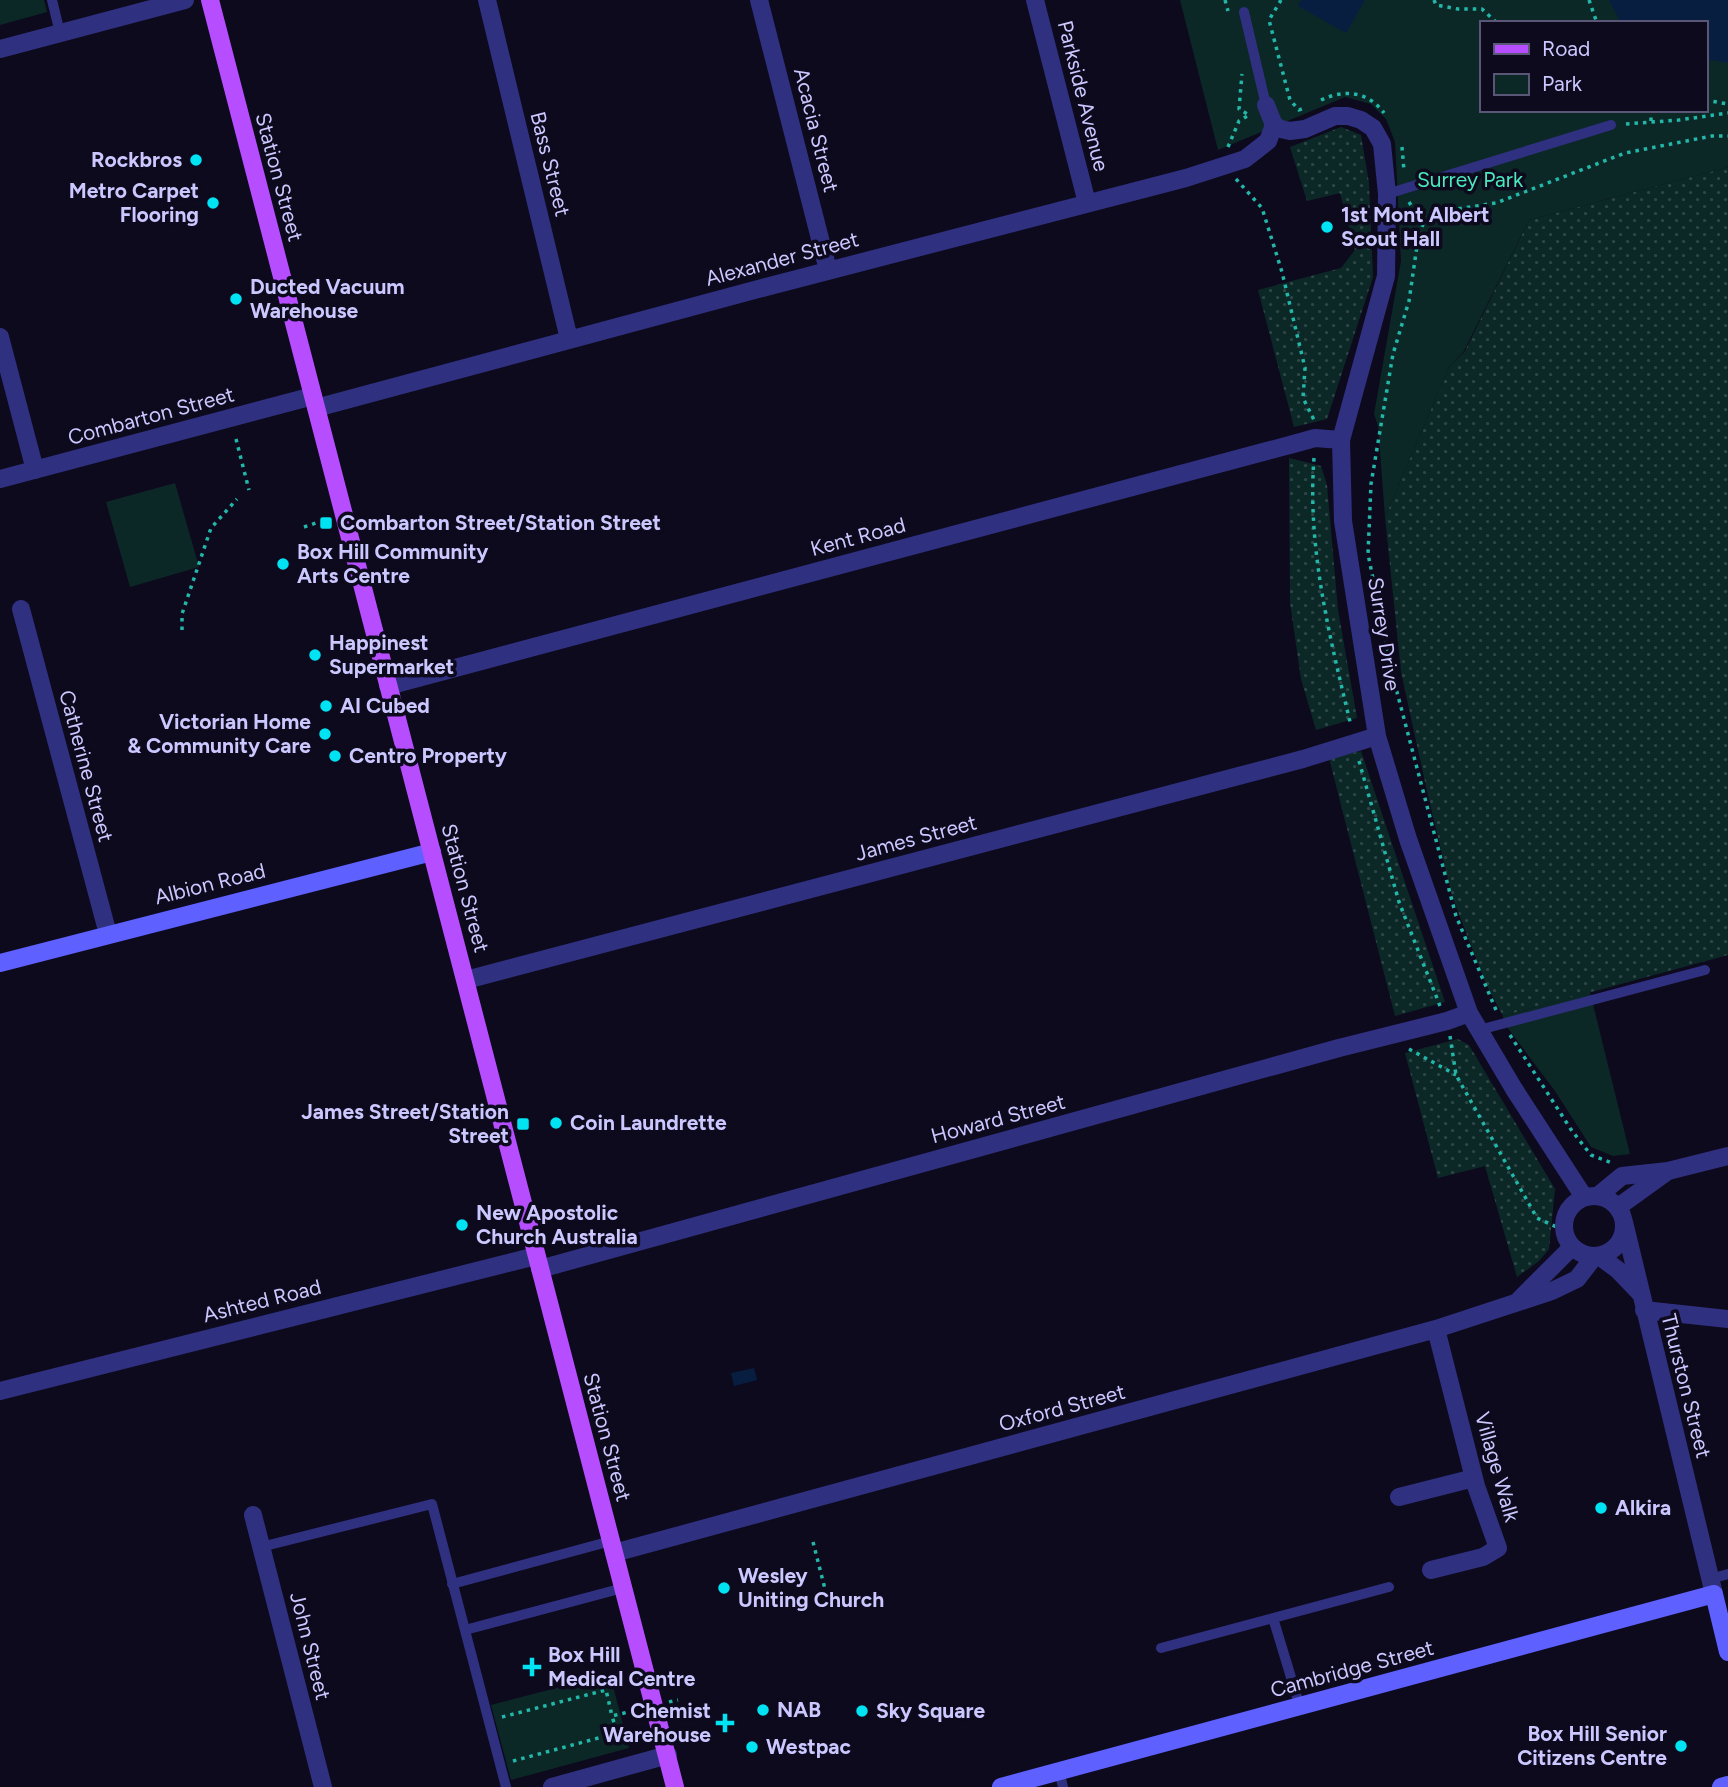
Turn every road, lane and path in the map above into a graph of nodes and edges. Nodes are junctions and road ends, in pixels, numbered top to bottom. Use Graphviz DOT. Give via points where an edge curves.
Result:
graph roads {
  1 [pos="51,0"];
  2 [pos="185,0"];
  3 [pos="210,0"];
  4 [pos="487,0"];
  5 [pos="759,0"];
  6 [pos="1035,0"];
  7 [pos="1225,0"];
  8 [pos="1434,0"];
  9 [pos="1589,0"];
  10 [pos="1244,12"];
  11 [pos="1230,19"];
  12 [pos="1494,21"];
  13 [pos="1596,21"];
  14 [pos="60,33"];
  15 [pos="0,49"];
  16 [pos="1240,67"];
  17 [pos="1707,100"];
  18 [pos="1728,104"];
  19 [pos="1266,105"];
  20 [pos="1651,112"];
  21 [pos="1728,113"];
  22 [pos="1651,121"];
  23 [pos="1611,125"];
  24 [pos="1236,128"];
  25 [pos="1282,128"];
  26 [pos="1728,136"];
  27 [pos="1387,194"];
  28 [pos="1087,204"];
  29 [pos="828,270"];
  30 [pos="0,337"];
  31 [pos="569,339"];
  32 [pos="314,402"];
  33 [pos="236,439"];
  34 [pos="1340,440"];
  35 [pos="35,470"];
  36 [pos="0,479"];
  37 [pos="249,490"];
  38 [pos="237,499"];
  39 [pos="322,521"];
  40 [pos="304,527"];
  41 [pos="21,609"];
  42 [pos="182,630"];
  43 [pos="388,686"];
  44 [pos="1377,736"];
  45 [pos="432,852"];
  46 [pos="108,934"];
  47 [pos="0,962"];
  48 [pos="1705,970"];
  49 [pos="466,980"];
  50 [pos="1469,1013"];
  51 [pos="1503,1023"];
  52 [pos="1479,1030"];
  53 [pos="1385,1037"];
  54 [pos="1456,1075"];
  55 [pos="1728,1156"];
  56 [pos="1668,1171"];
  57 [pos="1622,1176"];
  58 [pos="1592,1196"];
  59 [pos="1621,1214"];
  60 [pos="1572,1247"];
  61 [pos="1597,1256"];
  62 [pos="538,1262"];
  63 [pos="1519,1300"];
  64 [pos="1642,1302"];
  65 [pos="1728,1319"];
  66 [pos="1436,1329"];
  67 [pos="0,1391"];
  68 [pos="1474,1478"];
  69 [pos="1399,1497"];
  70 [pos="253,1516"];
  71 [pos="813,1542"];
  72 [pos="261,1547"];
  73 [pos="612,1547"];
  74 [pos="1431,1570"];
  75 [pos="1728,1574"];
  76 [pos="452,1584"];
  77 [pos="1712,1586"];
  78 [pos="1389,1587"];
  79 [pos="622,1588"];
  80 [pos="825,1589"];
  81 [pos="1273,1618"];
  82 [pos="464,1630"];
  83 [pos="1161,1647"];
  84 [pos="1728,1652"];
  85 [pos="1300,1707"];
  86 [pos="628,1712"];
  87 [pos="612,1716"];
  88 [pos="488,1720"];
  89 [pos="668,1755"];
  90 [pos="500,1765"];
  91 [pos="1061,1779"];
  92 [pos="1728,1785"];
  93 [pos="323,1787"];
  94 [pos="506,1787"];
  95 [pos="552,1787"];
  96 [pos="675,1787"];
  97 [pos="1001,1787"];
  98 [pos="1721,1787"];
  1 -- 14 [label="lane"];
  2 -- 14 [label="street"];
  3 -- 32 [label="main road, Station Street"];
  4 -- 31 [label="street, Bass Street"];
  5 -- 29 [label="street, Acacia Street"];
  6 -- 28 [label="street, Parkside Avenue"];
  7 -- 11 [label="path"];
  8 -- 12 [label="path" via="1436,5 1482,9"];
  9 -- 13 [label="path"];
  10 -- 19 [label="lane"];
  14 -- 15 [label="street"];
  16 -- 24 [label="path" via="1239,108 1249,115"];
  17 -- 18 [label="path"];
  19 -- 25 [label="street"];
  20 -- 22 [label="path"];
  21 -- 22 [label="path"];
  22 -- 23 [label="path"];
  23 -- 27 [label="lane"];
  25 -- 27 [label="street, Surrey Drive" via="1306,129 1335,116 1361,120 1373,128 1382,144"];
  25 -- 28 [label="street, Alexander Street" via="1245,159"];
  26 -- 51 [label="path" via="1625,153 1496,203 1443,211 1423,223 1418,239 1371,484 1368,554 1394,677 1456,916"];
  27 -- 34 [label="street, Surrey Drive" via="1386,276"];
  28 -- 29 [label="street, Alexander Street"];
  29 -- 31 [label="street, Alexander Street"];
  30 -- 35 [label="street"];
  31 -- 32 [label="street, Alexander Street"];
  32 -- 35 [label="street, Combarton Street"];
  32 -- 43 [label="main road, Station Street"];
  33 -- 37 [label="path"];
  34 -- 43 [label="street, Kent Road" via="1315,438"];
  34 -- 44 [label="street, Surrey Drive" via="1343,521"];
  35 -- 36 [label="street, Combarton Street"];
  38 -- 42 [label="path" via="211,528 182,614"];
  39 -- 40 [label="path"];
  41 -- 46 [label="street, Catherine Street"];
  43 -- 45 [label="main road, Station Street"];
  44 -- 49 [label="street, James Street"];
  44 -- 50 [label="street, Surrey Drive"];
  45 -- 46 [label="street, Albion Road"];
  45 -- 49 [label="main road, Station Street"];
  46 -- 47 [label="street, Albion Road"];
  48 -- 51 [label="lane"];
  49 -- 62 [label="main road, Station Street"];
  50 -- 52 [label="street, Surrey Drive"];
  50 -- 53 [label="street, Howard Street"];
  51 -- 52 [label="lane"];
  51 -- 57 [label="path" via="1572,1131 1591,1155 1610,1161"];
  52 -- 58 [label="street, Surrey Drive" via="1514,1088"];
  53 -- 54 [label="path"];
  53 -- 62 [label="street, Howard Street"];
  55 -- 56 [label="street"];
  56 -- 57 [label="street"];
  56 -- 59 [label="street"];
  57 -- 58 [label="street"];
  58 -- 59 [label="street" via="1610,1199"];
  58 -- 60 [label="street" via="1567,1209 1563,1230"];
  59 -- 61 [label="street" via="1622,1237 1613,1250"];
  59 -- 64 [label="street, Thurston Street"];
  60 -- 61 [label="street"];
  60 -- 63 [label="street, Oxford Street"];
  61 -- 63 [label="street, Oxford Street" via="1577,1279"];
  61 -- 64 [label="street, Thurston Street" via="1618,1270"];
  62 -- 67 [label="street, Ashted Road"];
  62 -- 73 [label="main road, Station Street"];
  63 -- 66 [label="street, Oxford Street"];
  64 -- 65 [label="street"];
  64 -- 77 [label="street, Thurston Street"];
  66 -- 68 [label="street, Village Walk"];
  66 -- 73 [label="street, Oxford Street"];
  68 -- 69 [label="street"];
  68 -- 74 [label="street, Village Walk" via="1498,1548 1483,1557"];
  70 -- 72 [label="street, John Street"];
  71 -- 80 [label="path"];
  72 -- 76 [label="lane" via="432,1504"];
  72 -- 93 [label="street, John Street"];
  73 -- 76 [label="lane"];
  73 -- 79 [label="main road, Station Street"];
  75 -- 77 [label="lane"];
  76 -- 82 [label="lane"];
  77 -- 84 [label="street, Thurston Street"];
  77 -- 85 [label="street, Cambridge Street"];
  78 -- 81 [label="lane"];
  79 -- 82 [label="lane"];
  79 -- 89 [label="main road, Station Street"];
  81 -- 83 [label="lane"];
  81 -- 85 [label="lane"];
  82 -- 88 [label="lane"];
  85 -- 91 [label="street, Cambridge Street"];
  86 -- 87 [label="path"];
  87 -- 88 [label="path" via="606,1689"];
  87 -- 90 [label="path" via="617,1733"];
  88 -- 90 [label="lane"];
  89 -- 95 [label="street"];
  89 -- 96 [label="main road, Station Street"];
  90 -- 94 [label="lane"];
  91 -- 97 [label="street, Cambridge Street"];
  92 -- 98 [label="street"];
}
